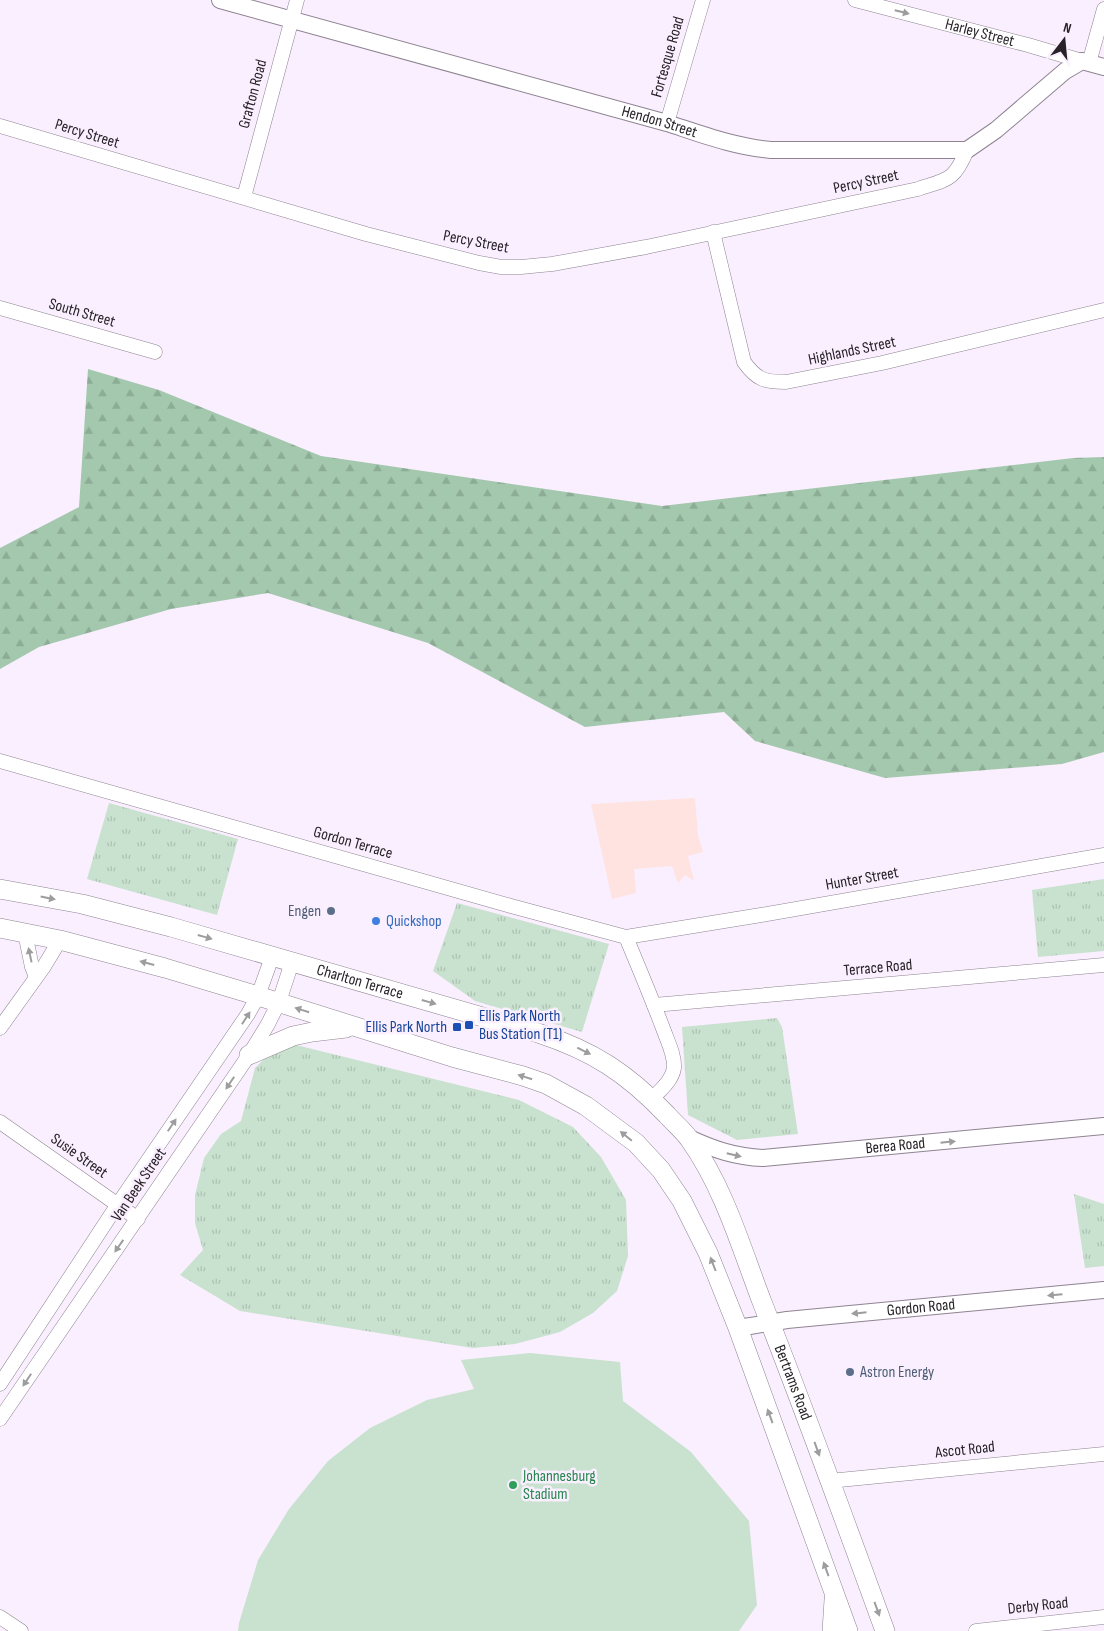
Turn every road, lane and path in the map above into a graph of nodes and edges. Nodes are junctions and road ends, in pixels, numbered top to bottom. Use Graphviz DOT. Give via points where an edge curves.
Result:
graph roads {
  1 [pos="220,0"];
  2 [pos="297,0"];
  3 [pos="703,0"];
  4 [pos="855,0"];
  5 [pos="1104,9"];
  6 [pos="291,19"];
  7 [pos="1092,64"];
  8 [pos="667,124"];
  9 [pos="0,126"];
  10 [pos="967,150"];
  11 [pos="244,197"];
  12 [pos="713,232"];
  13 [pos="0,308"];
  14 [pos="1104,310"];
  15 [pos="156,352"];
  16 [pos="0,761"];
  17 [pos="1104,855"];
  18 [pos="0,889"];
  19 [pos="0,928"];
  20 [pos="25,932"];
  21 [pos="626,937"];
  22 [pos="60,940"];
  23 [pos="272,957"];
  24 [pos="292,962"];
  25 [pos="1104,965"];
  26 [pos="36,977"];
  27 [pos="258,996"];
  28 [pos="279,1002"];
  29 [pos="654,1005"];
  30 [pos="355,1027"];
  31 [pos="0,1028"];
  32 [pos="249,1055"];
  33 [pos="652,1099"];
  34 [pos="0,1122"];
  35 [pos="1104,1126"];
  36 [pos="689,1138"];
  37 [pos="118,1204"];
  38 [pos="138,1219"];
  39 [pos="1104,1290"];
  40 [pos="55,1301"];
  41 [pos="74,1311"];
  42 [pos="770,1322"];
  43 [pos="738,1328"];
  44 [pos="0,1384"];
  45 [pos="1,1415"];
  46 [pos="1104,1454"];
  47 [pos="829,1481"];
  48 [pos="834,1591"];
  49 [pos="0,1616"];
  50 [pos="1104,1617"];
  51 [pos="21,1631"];
  52 [pos="832,1631"];
  53 [pos="848,1631"];
  54 [pos="885,1631"];
  55 [pos="976,1631"];
  1 -- 6 [label="street, Hendon Street"];
  2 -- 6 [label="street, Grafton Road"];
  3 -- 8 [label="street, Fortesque Road"];
  4 -- 7 [label="street, Harley Street, one-way"];
  5 -- 7 [label="street"];
  6 -- 8 [label="street, Hendon Street"];
  6 -- 11 [label="street, Grafton Road"];
  7 -- 10 [label="street" via="1065,72"];
  8 -- 10 [label="street, Hendon Street" via="732,143 770,150"];
  9 -- 11 [label="street, Percy Street"];
  10 -- 12 [label="street, Percy Street" via="956,172 948,179 918,189"];
  11 -- 12 [label="street, Percy Street" via="366,234 501,267 552,264"];
  12 -- 14 [label="street, Highlands Street" via="744,362 758,378 773,382 882,363"];
  13 -- 15 [label="street, South Street"];
  16 -- 21 [label="street, Gordon Terrace"];
  17 -- 21 [label="street, Hunter Street"];
  18 -- 23 [label="main road, Charlton Terrace, one-way" via="82,904"];
  19 -- 20 [label="main road"];
  20 -- 22 [label="main road"];
  26 -- 20 [label="street, one-way"];
  21 -- 29 [label="street"];
  22 -- 26 [label="street"];
  27 -- 22 [label="main road, one-way"];
  23 -- 24 [label="main road, Charlton Terrace"];
  23 -- 27 [label="street, Van Beek Street"];
  24 -- 28 [label="street, Van Beek Street"];
  24 -- 33 [label="main road, Charlton Terrace, one-way" via="562,1041 609,1065"];
  25 -- 29 [label="street, Terrace Road"];
  26 -- 31 [label="street"];
  27 -- 28 [label="main road"];
  37 -- 27 [label="street, Van Beek Street, one-way"];
  30 -- 28 [label="main road, one-way"];
  28 -- 32 [label="street, Van Beek Street"];
  29 -- 33 [label="street" via="674,1063 672,1076"];
  30 -- 32 [label="main road" via="294,1036"];
  43 -- 30 [label="main road, Bertrams Road, one-way" via="708,1253 682,1201 661,1170 608,1120 546,1084"];
  32 -- 38 [label="street, Van Beek Street, one-way"];
  33 -- 36 [label="main road, Charlton Terrace"];
  34 -- 37 [label="street, Susie Street"];
  36 -- 35 [label="street, Berea Road, one-way" via="732,1155 763,1158"];
  36 -- 42 [label="main road, Bertrams Road" via="717,1187"];
  37 -- 38 [label="street, Susie Street"];
  37 -- 40 [label="street, Van Beek Street"];
  38 -- 41 [label="street, Van Beek Street, one-way"];
  39 -- 42 [label="street, Gordon Road, one-way"];
  40 -- 41 [label="street"];
  40 -- 44 [label="street, Van Beek Street"];
  41 -- 45 [label="street, Van Beek Street, one-way"];
  42 -- 43 [label="street, Gordon Road"];
  42 -- 47 [label="main road, Bertrams Road, one-way"];
  48 -- 43 [label="main road, Bertrams Road, one-way"];
  46 -- 47 [label="street, Ascot Road"];
  47 -- 54 [label="main road, Bertrams Road, one-way"];
  48 -- 52 [label="main road"];
  48 -- 53 [label="main road, Bertrams Road"];
  49 -- 51 [label="street"];
  50 -- 55 [label="street, Derby Road"];
}
